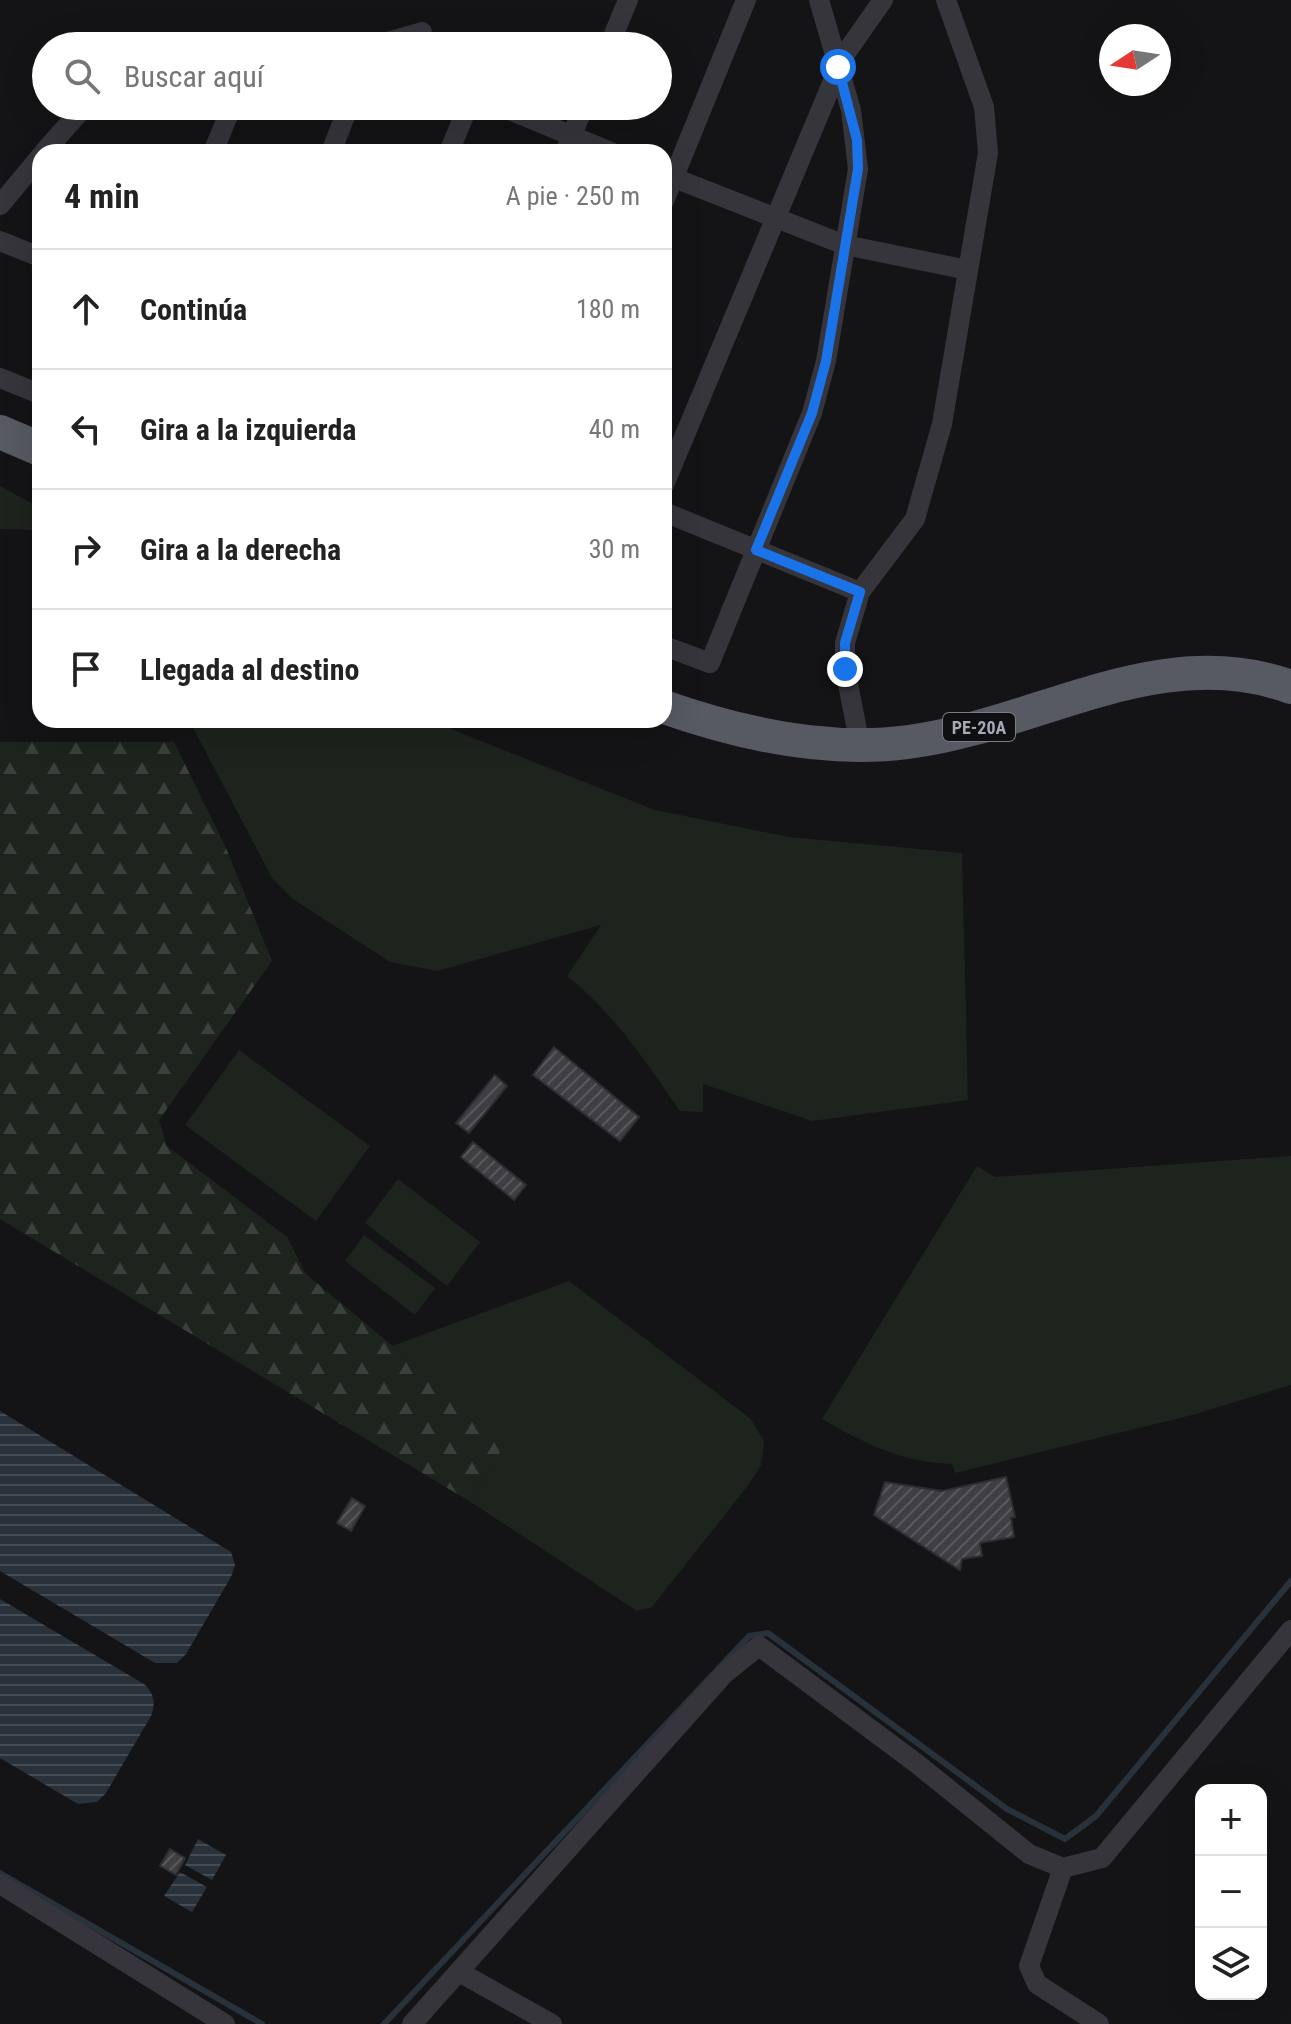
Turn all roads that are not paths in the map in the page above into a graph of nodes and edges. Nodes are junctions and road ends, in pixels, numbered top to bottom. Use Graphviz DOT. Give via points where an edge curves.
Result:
graph roads {
  1 [pos="628,0"];
  2 [pos="746,0"];
  3 [pos="819,0"];
  4 [pos="883,0"];
  5 [pos="946,0"];
  6 [pos="615,32"];
  7 [pos="838,67"];
  8 [pos="73,120"];
  9 [pos="226,120"];
  10 [pos="344,120"];
  11 [pos="462,120"];
  12 [pos="525,120"];
  13 [pos="578,120"];
  14 [pos="51,144"];
  15 [pos="216,144"];
  16 [pos="334,144"];
  17 [pos="452,144"];
  18 [pos="569,144"];
  19 [pos="32,167"];
  20 [pos="672,169"];
  21 [pos="672,177"];
  22 [pos="0,205"];
  23 [pos="775,220"];
  24 [pos="0,241"];
  25 [pos="845,245"];
  26 [pos="32,254"];
  27 [pos="968,270"];
  28 [pos="0,378"];
  29 [pos="32,391"];
  30 [pos="0,432"];
  31 [pos="32,446"];
  32 [pos="672,466"];
  33 [pos="672,515"];
  34 [pos="756,550"];
  35 [pos="860,592"];
  36 [pos="672,649"];
  37 [pos="1291,687"];
  38 [pos="672,709"];
  39 [pos="860,745"];
  40 [pos="1291,1630"];
  41 [pos="1063,1868"];
  42 [pos="0,1884"];
  43 [pos="461,1973"];
  44 [pos="225,2024"];
  45 [pos="412,2024"];
  46 [pos="552,2024"];
  47 [pos="1099,2024"];
  1 -- 6 [label="street"];
  2 -- 20 [label="street"];
  3 -- 7 [label="street"];
  4 -- 7 [label="street"];
  5 -- 27 [label="street" via="984,107 988,153"];
  7 -- 23 [label="street"];
  7 -- 25 [label="street" via="857,140 858,169"];
  8 -- 14 [label="street"];
  9 -- 15 [label="street"];
  10 -- 16 [label="street"];
  11 -- 17 [label="street"];
  12 -- 18 [label="street"];
  13 -- 18 [label="street"];
  19 -- 22 [label="street"];
  21 -- 23 [label="street"];
  23 -- 25 [label="street"];
  23 -- 32 [label="street"];
  24 -- 26 [label="street"];
  25 -- 27 [label="street"];
  25 -- 34 [label="street" via="812,413"];
  27 -- 35 [label="street" via="942,424 915,519"];
  28 -- 29 [label="street"];
  30 -- 31 [label="highway"];
  33 -- 34 [label="street"];
  34 -- 35 [label="street"];
  34 -- 36 [label="street" via="710,663"];
  35 -- 39 [label="street" via="845,643 845,669"];
  37 -- 39 [label="highway, PE-20A" via="1220,674 1125,681 950,735"];
  38 -- 39 [label="highway, PE-20A" via="735,729"];
  40 -- 41 [label="street" via="1102,1858"];
  41 -- 43 [label="street" via="1029,1854 759,1646 724,1674"];
  41 -- 47 [label="street" via="1029,1966 1037,1984"];
  42 -- 44 [label="street"];
  43 -- 45 [label="street"];
  43 -- 46 [label="street"];
}
